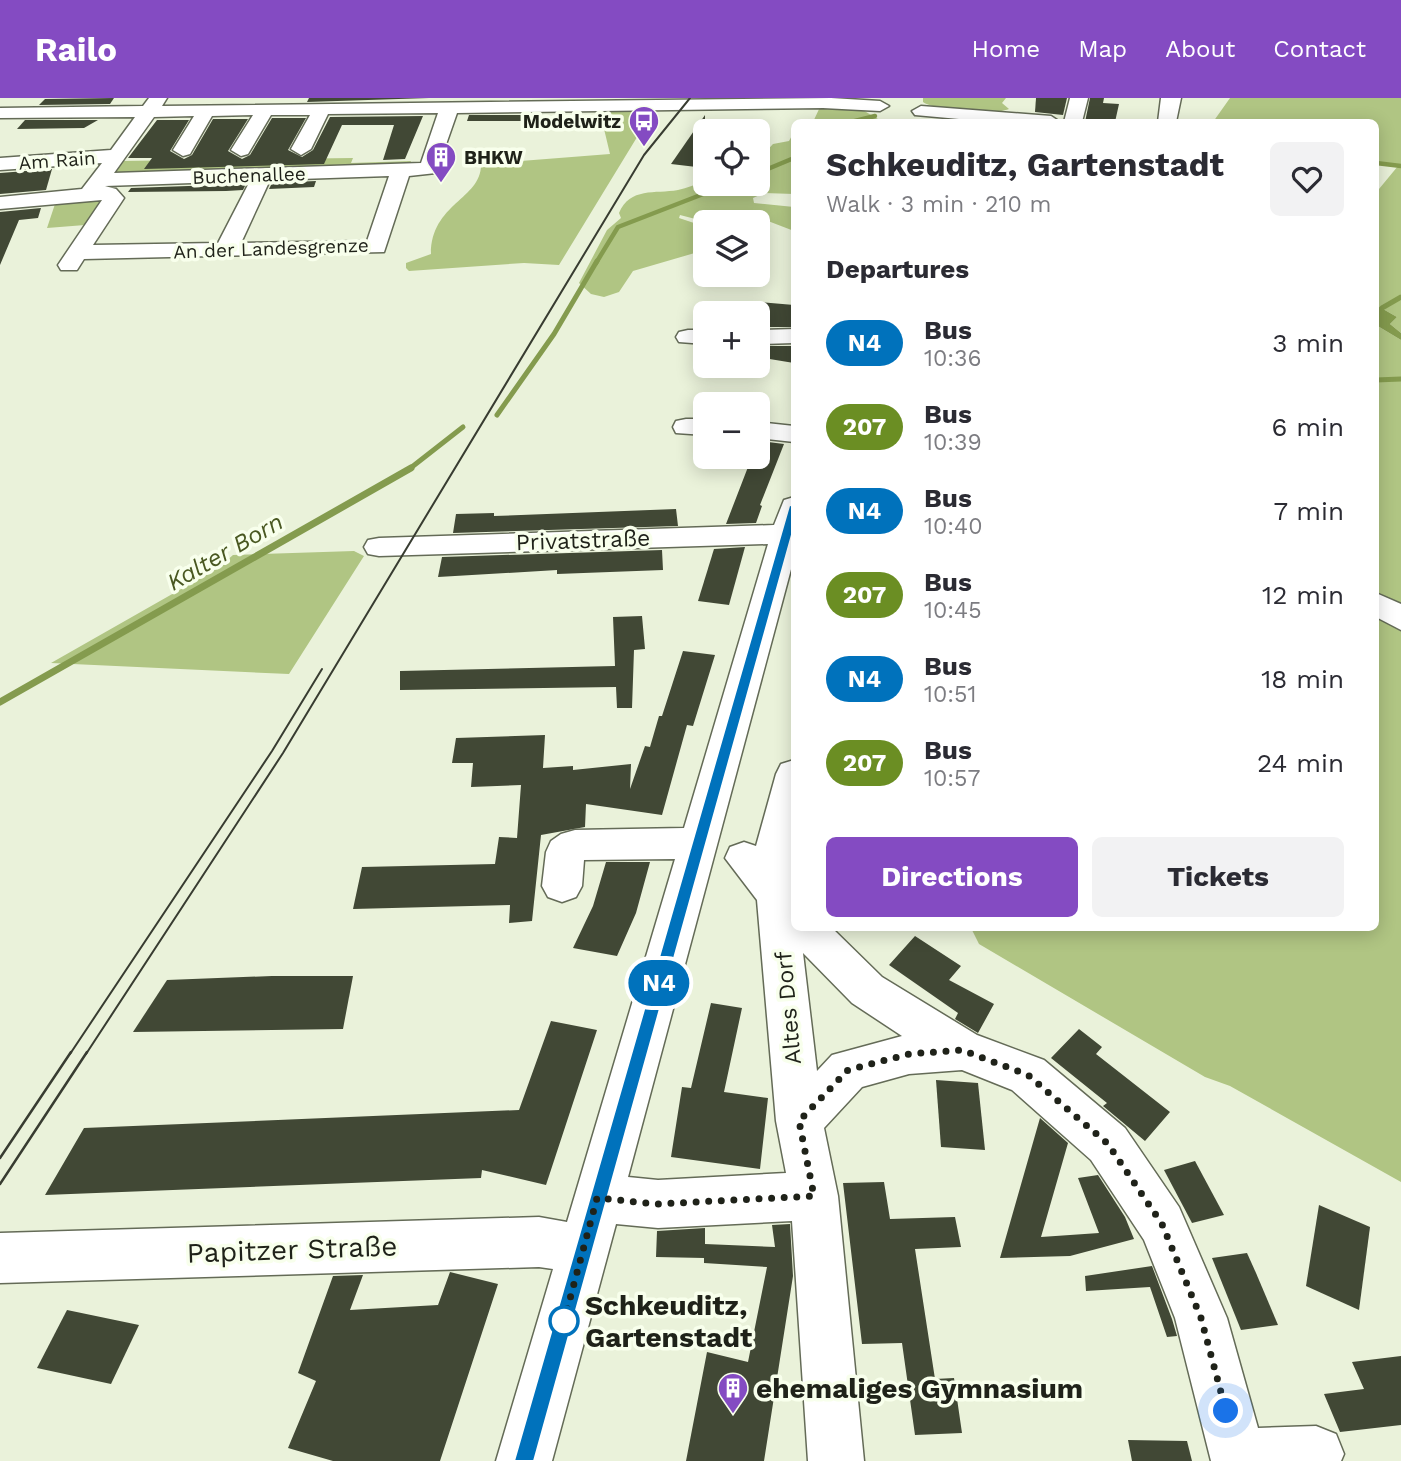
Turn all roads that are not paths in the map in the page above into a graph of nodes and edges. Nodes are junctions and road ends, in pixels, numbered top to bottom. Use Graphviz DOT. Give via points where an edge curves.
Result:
graph roads {
  1 [pos="1079,98"];
  2 [pos="1172,98"];
  3 [pos="577,102"];
  4 [pos="153,105"];
  5 [pos="449,108"];
  6 [pos="322,109"];
  7 [pos="900,109"];
  8 [pos="265,110"];
  9 [pos="802,110"];
  10 [pos="206,111"];
  11 [pos="0,113"];
  12 [pos="1016,119"];
  13 [pos="1074,119"];
  14 [pos="1167,119"];
  15 [pos="242,149"];
  16 [pos="301,149"];
  17 [pos="183,150"];
  18 [pos="114,156"];
  19 [pos="0,164"];
  20 [pos="401,170"];
  21 [pos="264,174"];
  22 [pos="93,187"];
  23 [pos="0,203"];
  24 [pos="226,250"];
  25 [pos="791,335"];
  26 [pos="770,336"];
  27 [pos="770,431"];
  28 [pos="791,434"];
  29 [pos="790,520"];
  30 [pos="379,547"];
  31 [pos="1379,605"];
  32 [pos="1401,619"];
  33 [pos="791,781"];
  34 [pos="698,846"];
  35 [pos="759,854"];
  36 [pos="562,886"];
  37 [pos="786,904"];
  38 [pos="810,931"];
  39 [pos="962,1050"];
  40 [pos="799,1121"];
  41 [pos="814,1196"];
  42 [pos="597,1198"];
  43 [pos="583,1249"];
  44 [pos="0,1258"];
  45 [pos="1316,1454"];
  46 [pos="1238,1459"];
  47 [pos="524,1461"];
  48 [pos="836,1461"];
  1 -- 13 [label="street"];
  2 -- 14 [label="street"];
  3 -- 5 [label="street"];
  3 -- 9 [label="street"];
  4 -- 10 [label="street"];
  4 -- 11 [label="street"];
  4 -- 18 [label="street"];
  5 -- 6 [label="street"];
  5 -- 20 [label="street" via="429,169"];
  6 -- 8 [label="street"];
  6 -- 16 [label="street"];
  7 -- 9 [label="street"];
  7 -- 12 [label="street"];
  8 -- 10 [label="street"];
  8 -- 15 [label="street"];
  10 -- 17 [label="street"];
  18 -- 19 [label="street, Am Rain"];
  18 -- 22 [label="street"];
  20 -- 21 [label="street, Buchenallee"];
  20 -- 24 [label="street, An der Landesgrenze" via="376,247"];
  21 -- 22 [label="street, Buchenallee"];
  21 -- 24 [label="street"];
  22 -- 23 [label="street, Buchenallee"];
  22 -- 24 [label="street, An der Landesgrenze" via="114,198 73,258"];
  25 -- 26 [label="street"];
  27 -- 28 [label="street"];
  29 -- 30 [label="street, Privatstraße"];
  29 -- 34 [label="street"];
  31 -- 32 [label="street"];
  33 -- 35 [label="street"];
  34 -- 35 [label="street"];
  34 -- 36 [label="street" via="575,845 565,852"];
  34 -- 42 [label="street"];
  35 -- 37 [label="street, Altes Dorf"];
  37 -- 40 [label="street, Altes Dorf"];
  38 -- 39 [label="street, Altes Dorf" via="867,990"];
  39 -- 40 [label="street, Altes Dorf" via="909,1054 848,1070"];
  39 -- 46 [label="street, Altes Dorf" via="1028,1075 1108,1144 1162,1224 1201,1318"];
  40 -- 41 [label="street, Altes Dorf"];
  41 -- 42 [label="street" via="657,1204"];
  41 -- 48 [label="street, Altes Dorf"];
  42 -- 43 [label="street"];
  43 -- 44 [label="street, Papitzer Straße" via="539,1242"];
  43 -- 47 [label="street"];
  45 -- 46 [label="street"];
}
